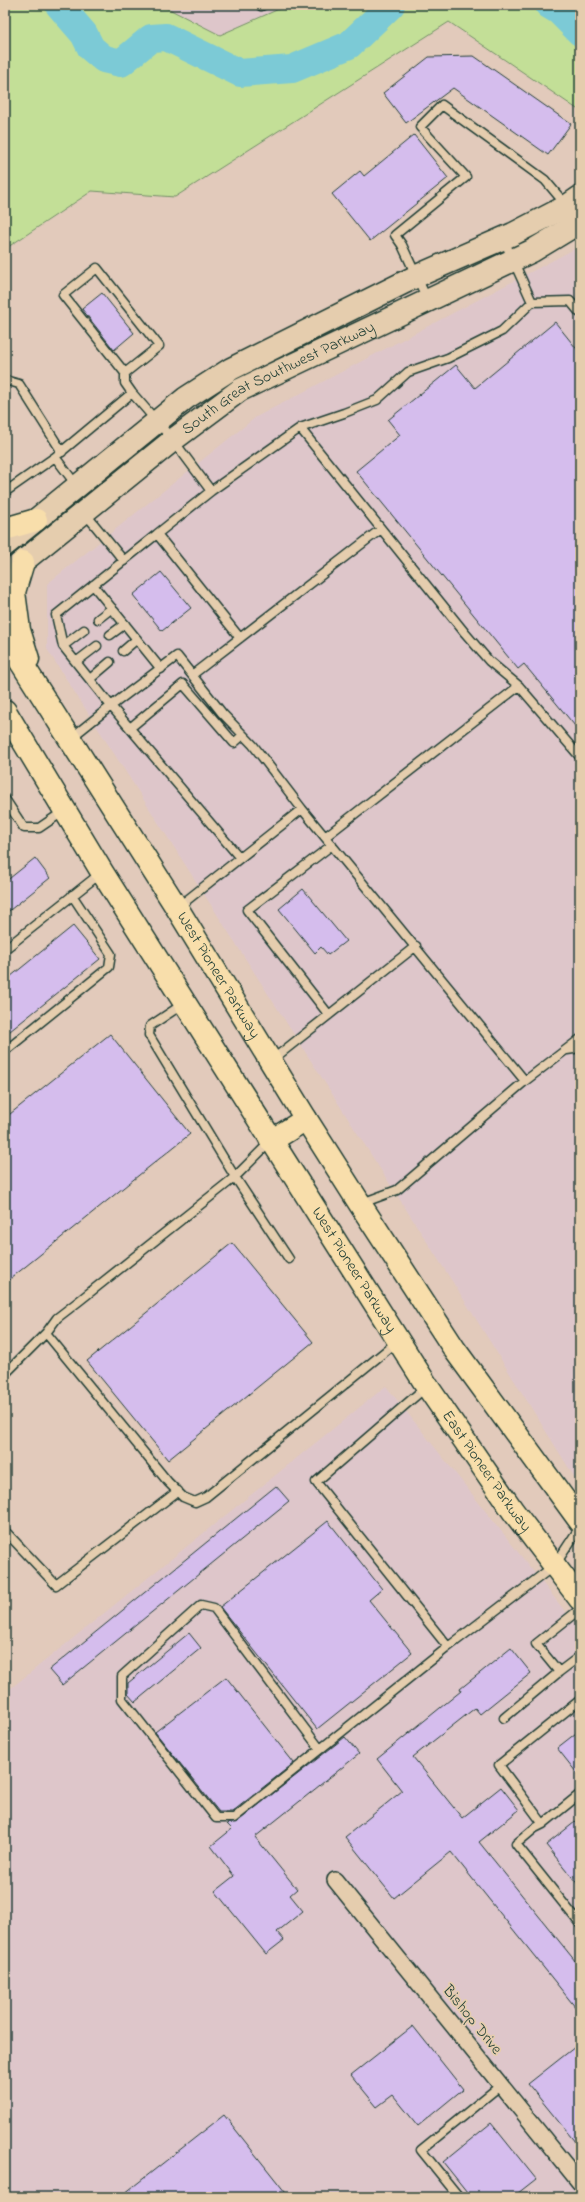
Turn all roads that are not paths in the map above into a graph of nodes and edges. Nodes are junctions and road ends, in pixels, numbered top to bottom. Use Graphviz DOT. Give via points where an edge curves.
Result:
graph roads {
  1 [pos="576,208"];
  2 [pos="503,238"];
  3 [pos="513,260"];
  4 [pos="417,276"];
  5 [pos="428,302"];
  6 [pos="532,302"];
  7 [pos="580,313"];
  8 [pos="125,373"];
  9 [pos="5,380"];
  10 [pos="132,393"];
  11 [pos="158,422"];
  12 [pos="300,428"];
  13 [pos="173,440"];
  14 [pos="58,455"];
  15 [pos="77,486"];
  16 [pos="211,491"];
  17 [pos="5,492"];
  18 [pos="84,511"];
  19 [pos="36,520"];
  20 [pos="5,529"];
  21 [pos="381,529"];
  22 [pos="157,534"];
  23 [pos="5,545"];
  24 [pos="124,561"];
  25 [pos="23,562"];
  26 [pos="5,576"];
  27 [pos="93,585"];
  28 [pos="112,608"];
  29 [pos="98,619"];
  30 [pos="124,624"];
  31 [pos="84,630"];
  32 [pos="110,635"];
  33 [pos="5,637"];
  34 [pos="240,638"];
  35 [pos="137,639"];
  36 [pos="63,646"];
  37 [pos="97,646"];
  38 [pos="123,651"];
  39 [pos="76,662"];
  40 [pos="110,662"];
  41 [pos="161,669"];
  42 [pos="192,675"];
  43 [pos="90,679"];
  44 [pos="35,685"];
  45 [pos="518,686"];
  46 [pos="112,706"];
  47 [pos="5,711"];
  48 [pos="130,728"];
  49 [pos="243,735"];
  50 [pos="70,739"];
  51 [pos="580,757"];
  52 [pos="5,799"];
  53 [pos="302,809"];
  54 [pos="64,811"];
  55 [pos="325,837"];
  56 [pos="332,845"];
  57 [pos="240,858"];
  58 [pos="102,872"];
  59 [pos="72,895"];
  60 [pos="177,908"];
  61 [pos="416,946"];
  62 [pos="5,949"];
  63 [pos="184,1003"];
  64 [pos="329,1015"];
  65 [pos="580,1039"];
  66 [pos="580,1048"];
  67 [pos="566,1050"];
  68 [pos="5,1051"];
  69 [pos="272,1060"];
  70 [pos="525,1081"];
  71 [pos="306,1119"];
  72 [pos="271,1142"];
  73 [pos="235,1177"];
  74 [pos="360,1204"];
  75 [pos="289,1259"];
  76 [pos="46,1332"];
  77 [pos="399,1341"];
  78 [pos="5,1374"];
  79 [pos="427,1386"];
  80 [pos="178,1492"];
  81 [pos="580,1521"];
  82 [pos="580,1527"];
  83 [pos="5,1531"];
  84 [pos="555,1566"];
  85 [pos="580,1599"];
  86 [pos="580,1609"];
  87 [pos="448,1647"];
  88 [pos="580,1656"];
  89 [pos="560,1672"];
  90 [pos="580,1700"];
  91 [pos="504,1718"];
  92 [pos="320,1748"];
  93 [pos="580,1794"];
  94 [pos="543,1824"];
  95 [pos="335,1880"];
  96 [pos="580,1924"];
  97 [pos="501,2085"];
  98 [pos="580,2183"];
  99 [pos="459,2197"];
  1 -- 2 [label="main road, South Great Southwest Parkway"];
  1 -- 3 [label="main road, South Great Southwest Parkway"];
  1 -- 4 [label="lane" via="545,180 442,105 420,127 466,177 395,235"];
  2 -- 3 [label="lane"];
  2 -- 4 [label="main road, South Great Southwest Parkway"];
  3 -- 5 [label="main road, South Great Southwest Parkway"];
  3 -- 6 [label="lane"];
  4 -- 5 [label="lane"];
  4 -- 11 [label="main road, South Great Southwest Parkway" via="231,369 186,398"];
  5 -- 13 [label="main road, South Great Southwest Parkway" via="240,390"];
  6 -- 7 [label="lane" via="570,301"];
  6 -- 12 [label="lane" via="502,331 448,358 408,372 378,400"];
  8 -- 8 [label="lane" via="63,295 97,268 159,346"];
  8 -- 10 [label="lane" via="125,383"];
  9 -- 14 [label="lane" via="19,384"];
  10 -- 11 [label="lane"];
  10 -- 14 [label="lane"];
  11 -- 13 [label="lane"];
  11 -- 15 [label="main road, South Great Southwest Parkway"];
  12 -- 16 [label="lane"];
  12 -- 21 [label="lane"];
  13 -- 16 [label="lane"];
  13 -- 18 [label="main road, South Great Southwest Parkway"];
  14 -- 15 [label="lane"];
  14 -- 17 [label="lane"];
  15 -- 19 [label="main road, South Great Southwest Parkway"];
  16 -- 22 [label="lane"];
  18 -- 24 [label="lane"];
  18 -- 25 [label="main road, South Great Southwest Parkway"];
  19 -- 20 [label="main road"];
  19 -- 23 [label="main road, South Great Southwest Parkway"];
  21 -- 34 [label="lane"];
  21 -- 45 [label="lane" via="489,661"];
  22 -- 24 [label="lane"];
  22 -- 34 [label="lane"];
  24 -- 27 [label="lane"];
  25 -- 26 [label="main road, South Great Southwest Parkway"];
  25 -- 44 [label="main road" via="14,592 19,630"];
  27 -- 28 [label="lane"];
  27 -- 36 [label="lane" via="56,615"];
  28 -- 29 [label="lane"];
  28 -- 30 [label="lane"];
  30 -- 32 [label="lane"];
  30 -- 35 [label="lane"];
  31 -- 36 [label="lane"];
  33 -- 44 [label="main road, West Pioneer Parkway"];
  34 -- 42 [label="lane"];
  35 -- 38 [label="lane"];
  35 -- 41 [label="lane"];
  36 -- 39 [label="lane"];
  37 -- 39 [label="lane"];
  39 -- 43 [label="lane"];
  40 -- 43 [label="lane"];
  41 -- 42 [label="lane" via="177,656"];
  41 -- 46 [label="lane"];
  42 -- 49 [label="lane"];
  43 -- 46 [label="lane"];
  44 -- 50 [label="main road, West Pioneer Parkway"];
  45 -- 51 [label="lane"];
  45 -- 55 [label="lane"];
  46 -- 48 [label="lane"];
  46 -- 50 [label="lane"];
  47 -- 54 [label="main road, West Pioneer Parkway"];
  48 -- 49 [label="lane" via="183,684 234,743"];
  48 -- 57 [label="lane"];
  49 -- 53 [label="lane"];
  50 -- 60 [label="main road, West Pioneer Parkway"];
  52 -- 54 [label="lane" via="24,828 38,828"];
  53 -- 55 [label="lane"];
  53 -- 57 [label="lane"];
  54 -- 58 [label="main road, West Pioneer Parkway"];
  55 -- 56 [label="lane"];
  56 -- 61 [label="lane"];
  56 -- 64 [label="lane" via="246,910"];
  57 -- 60 [label="lane"];
  58 -- 59 [label="lane"];
  58 -- 63 [label="main road, West Pioneer Parkway"];
  59 -- 62 [label="lane"];
  59 -- 68 [label="lane" via="111,954 109,967"];
  60 -- 69 [label="main road, West Pioneer Parkway"];
  61 -- 64 [label="lane"];
  61 -- 70 [label="lane"];
  63 -- 72 [label="main road, West Pioneer Parkway"];
  63 -- 73 [label="lane" via="150,1026 149,1036"];
  64 -- 69 [label="lane"];
  65 -- 67 [label="lane"];
  66 -- 67 [label="lane"];
  67 -- 70 [label="lane"];
  69 -- 71 [label="main road, West Pioneer Parkway"];
  70 -- 74 [label="lane" via="397,1190"];
  71 -- 72 [label="main road"];
  71 -- 74 [label="main road, West Pioneer Parkway"];
  72 -- 73 [label="lane"];
  72 -- 77 [label="main road, West Pioneer Parkway"];
  73 -- 75 [label="lane"];
  73 -- 76 [label="lane" via="57,1318"];
  74 -- 81 [label="main road, West Pioneer Parkway" via="455,1350"];
  76 -- 78 [label="lane"];
  76 -- 80 [label="lane"];
  77 -- 79 [label="main road, East Pioneer Parkway"];
  77 -- 80 [label="lane" via="206,1497 195,1502"];
  79 -- 84 [label="main road, East Pioneer Parkway" via="513,1511"];
  79 -- 87 [label="lane" via="316,1482"];
  80 -- 83 [label="lane" via="56,1585"];
  82 -- 84 [label="lane"];
  84 -- 85 [label="main road, East Pioneer Parkway"];
  84 -- 87 [label="lane"];
  86 -- 89 [label="lane" via="536,1644"];
  87 -- 92 [label="lane"];
  88 -- 89 [label="lane"];
  89 -- 91 [label="lane"];
  90 -- 94 [label="lane" via="498,1765"];
  92 -- 92 [label="lane" via="234,1818 216,1818 122,1699 122,1676 201,1605 214,1608"];
  93 -- 94 [label="lane"];
  94 -- 96 [label="lane" via="516,1844"];
  95 -- 97 [label="street, Bishop Drive"];
  97 -- 98 [label="street, Bishop Drive"];
  97 -- 99 [label="lane" via="421,2150"];
}
